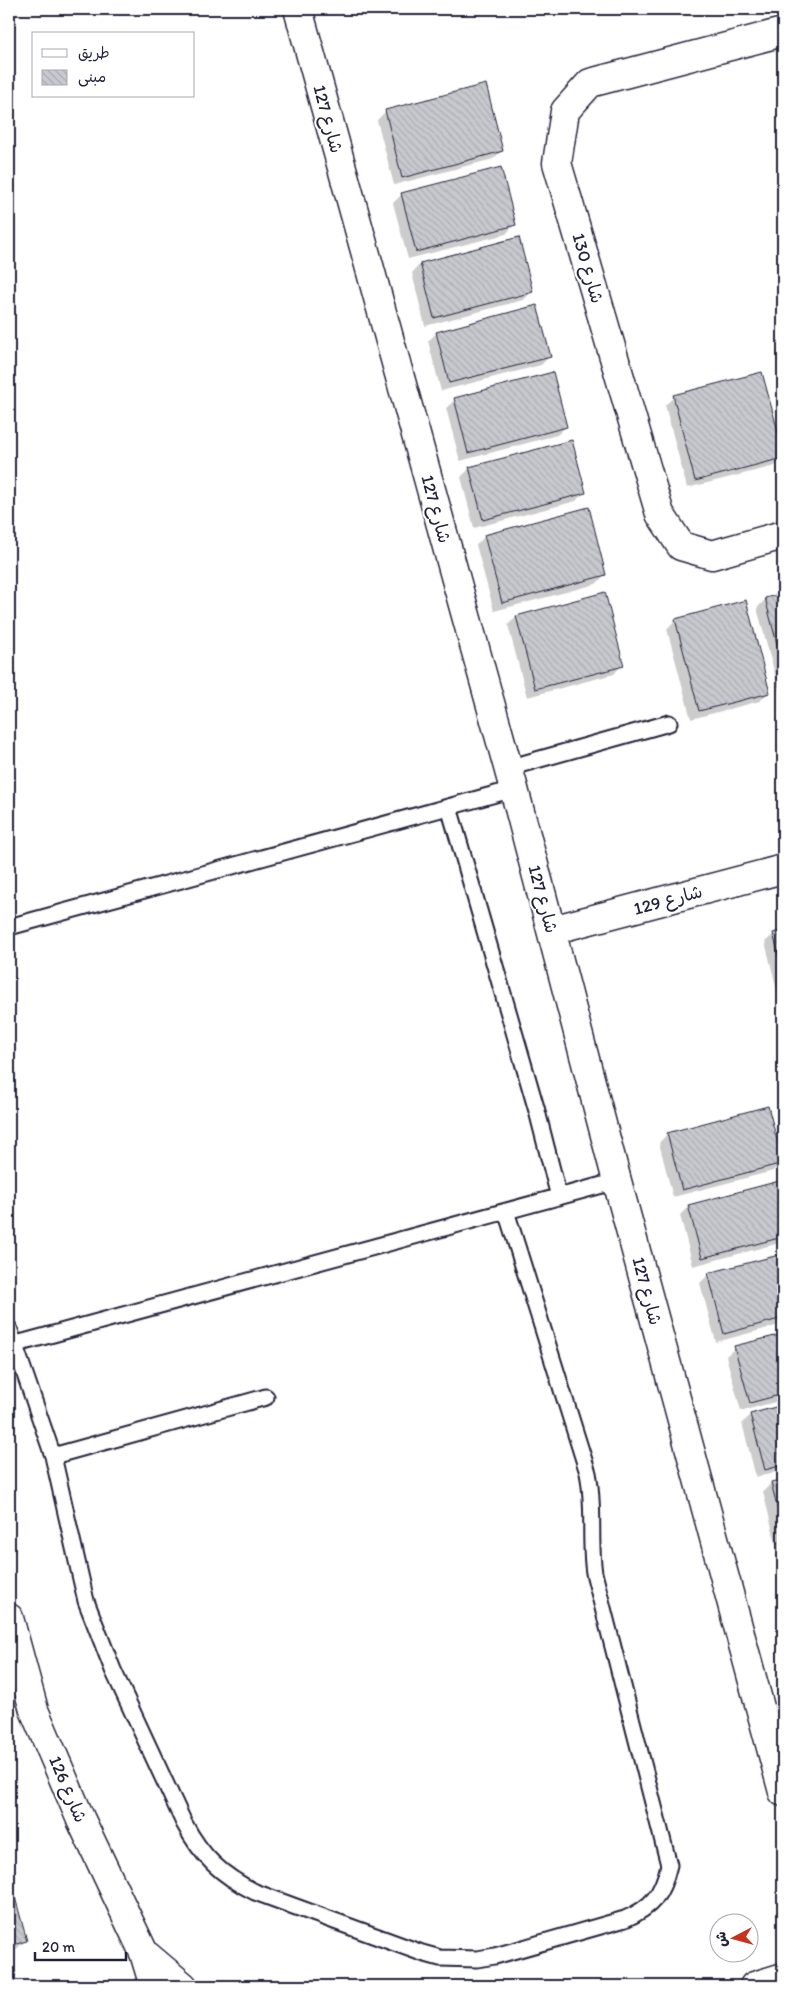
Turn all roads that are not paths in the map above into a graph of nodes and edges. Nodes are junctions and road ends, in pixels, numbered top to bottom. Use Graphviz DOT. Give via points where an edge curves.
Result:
graph roads {
  1 [pos="298,9"];
  2 [pos="783,32"];
  3 [pos="783,535"];
  4 [pos="670,723"];
  5 [pos="511,778"];
  6 [pos="449,806"];
  7 [pos="783,869"];
  8 [pos="9,927"];
  9 [pos="552,930"];
  10 [pos="617,1181"];
  11 [pos="559,1197"];
  12 [pos="506,1211"];
  13 [pos="9,1328"];
  14 [pos="11,1346"];
  15 [pos="266,1397"];
  16 [pos="52,1456"];
  17 [pos="9,1618"];
  18 [pos="783,1792"];
  19 [pos="144,1953"];
  20 [pos="783,1977"];
  21 [pos="154,1986"];
  22 [pos="183,1986"];
  23 [pos="754,1986"];
  1 -- 5 [label="street, شارع 127"];
  2 -- 3 [label="street, شارع 130" via="590,83 565,111 557,163 660,514 681,546 712,555"];
  4 -- 5 [label="lane"];
  5 -- 6 [label="lane"];
  5 -- 9 [label="street, شارع 127"];
  6 -- 8 [label="lane"];
  6 -- 11 [label="lane"];
  7 -- 9 [label="street, شارع 129"];
  9 -- 10 [label="street, شارع 127"];
  10 -- 11 [label="lane"];
  10 -- 18 [label="street, شارع 127"];
  11 -- 12 [label="lane"];
  12 -- 14 [label="lane"];
  12 -- 16 [label="lane" via="588,1473 593,1506 594,1573 669,1865 658,1896 637,1914 494,1956 440,1958 255,1892 220,1872 193,1841 184,1824 98,1636 86,1601"];
  13 -- 14 [label="lane"];
  14 -- 16 [label="lane"];
  15 -- 16 [label="lane"];
  17 -- 19 [label="street, شارع 126" via="34,1710 81,1820"];
  19 -- 21 [label="street, شارع 126"];
  19 -- 22 [label="street, شارع 126"];
  20 -- 23 [label="street"];
}
